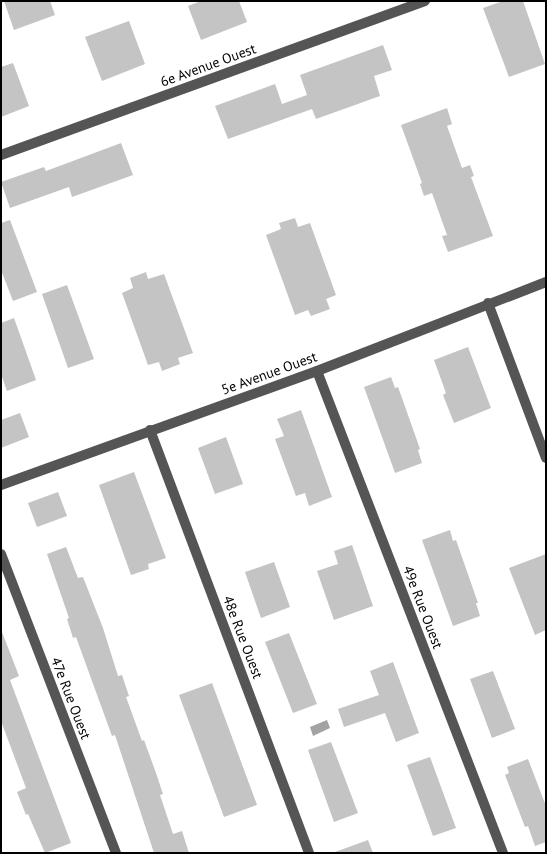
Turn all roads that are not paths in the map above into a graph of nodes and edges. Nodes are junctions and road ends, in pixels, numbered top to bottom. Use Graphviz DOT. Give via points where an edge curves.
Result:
graph roads {
  1 [pos="425,1"];
  2 [pos="1,155"];
  3 [pos="546,282"];
  4 [pos="488,303"];
  5 [pos="317,371"];
  6 [pos="150,430"];
  7 [pos="546,458"];
  8 [pos="1,485"];
  9 [pos="1,554"];
  10 [pos="116,853"];
  11 [pos="309,853"];
  12 [pos="503,853"];
  1 -- 2 [label="street, 6e Avenue Ouest"];
  3 -- 4 [label="street, 5e Avenue Ouest"];
  4 -- 5 [label="street, 5e Avenue Ouest"];
  4 -- 7 [label="street"];
  5 -- 6 [label="street, 5e Avenue Ouest"];
  5 -- 12 [label="street, 49e Rue Ouest"];
  6 -- 8 [label="street, 5e Avenue Ouest"];
  6 -- 11 [label="street, 48e Rue Ouest"];
  9 -- 10 [label="street, 47e Rue Ouest"];
}
